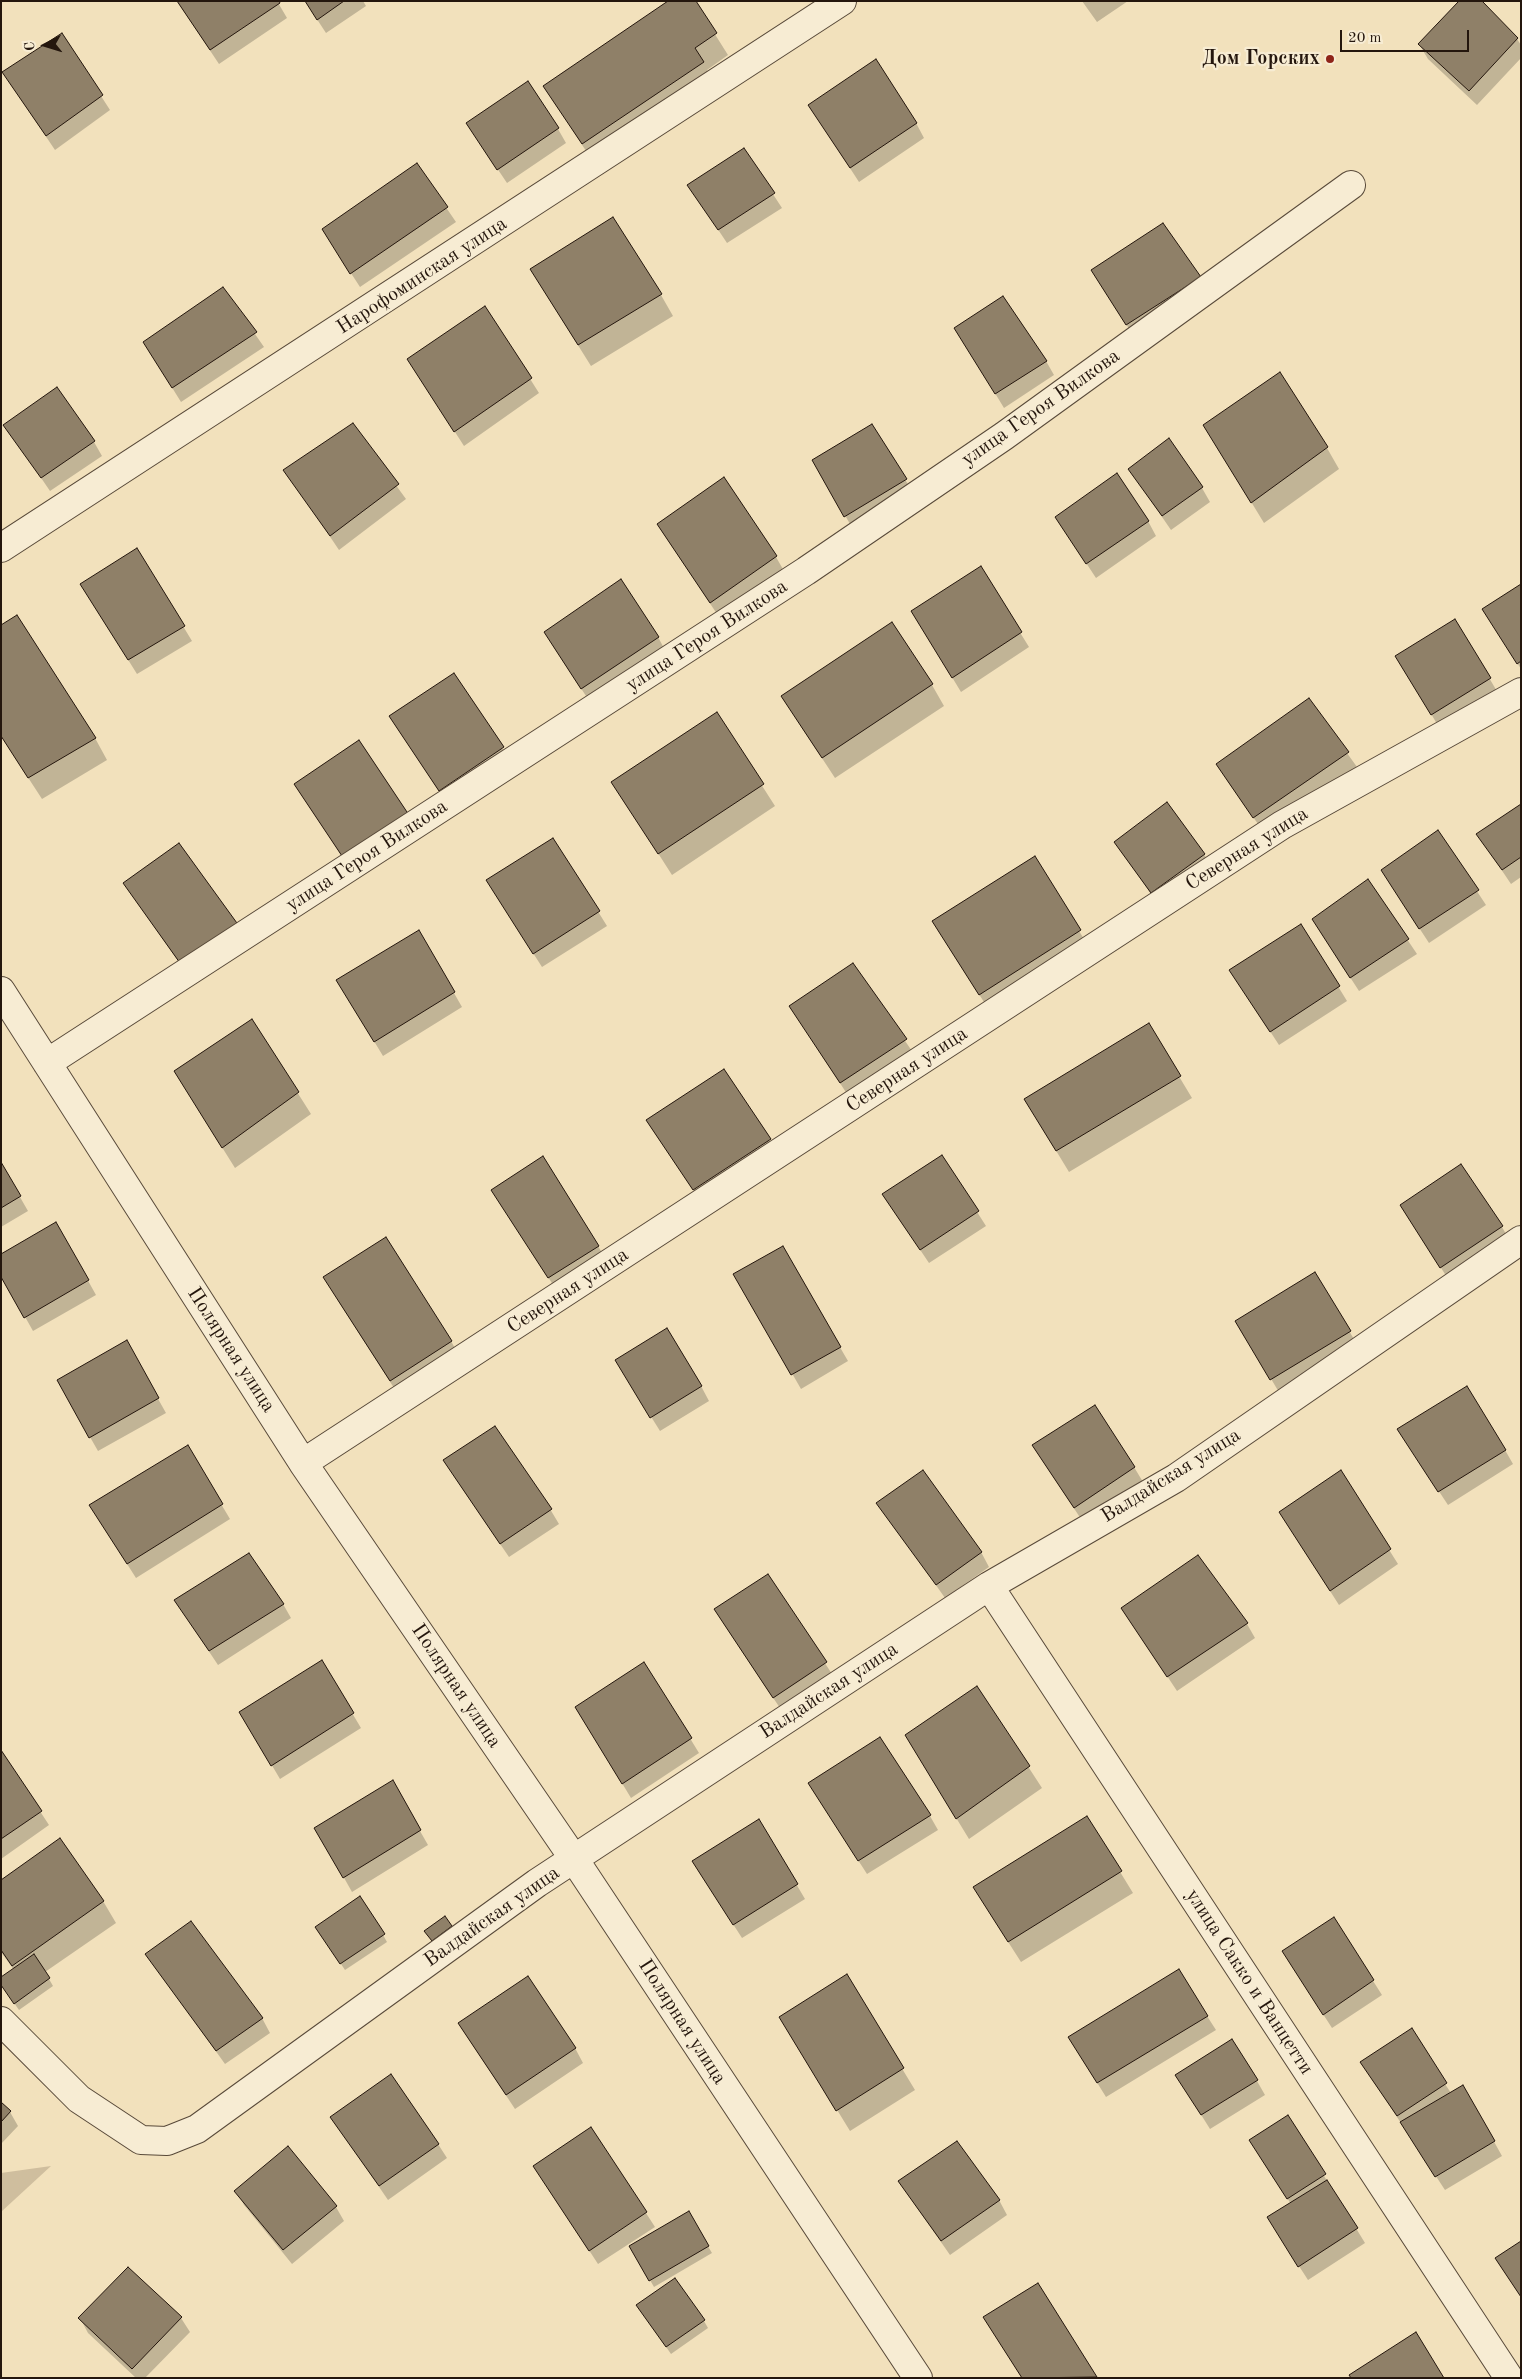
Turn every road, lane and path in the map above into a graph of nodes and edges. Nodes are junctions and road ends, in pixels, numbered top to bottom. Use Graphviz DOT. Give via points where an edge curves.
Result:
graph roads {
  1 [pos="842,1"];
  2 [pos="1351,185"];
  3 [pos="1,548"];
  4 [pos="1521,692"];
  5 [pos="1,991"];
  6 [pos="47,1064"];
  7 [pos="1521,1240"];
  8 [pos="303,1463"];
  9 [pos="989,1586"];
  10 [pos="574,1859"];
  11 [pos="1,2021"];
  12 [pos="918,2378"];
  13 [pos="1510,2378"];
  1 -- 3 [label="street, Нарофоминская улица"];
  2 -- 6 [label="street, улица Героя Вилкова" via="1004,436 806,572"];
  4 -- 8 [label="street, Северная улица" via="1282,825"];
  5 -- 6 [label="street, Полярная улица"];
  6 -- 8 [label="street, Полярная улица"];
  7 -- 9 [label="street, Валдайская улица" via="1176,1478"];
  8 -- 10 [label="street, Полярная улица"];
  9 -- 10 [label="street, Валдайская улица"];
  9 -- 13 [label="street, улица Сакко и Ванцетти"];
  10 -- 11 [label="street, Валдайская улица" via="197,2129 167,2141 141,2140 79,2099"];
  10 -- 12 [label="street, Полярная улица"];
}
